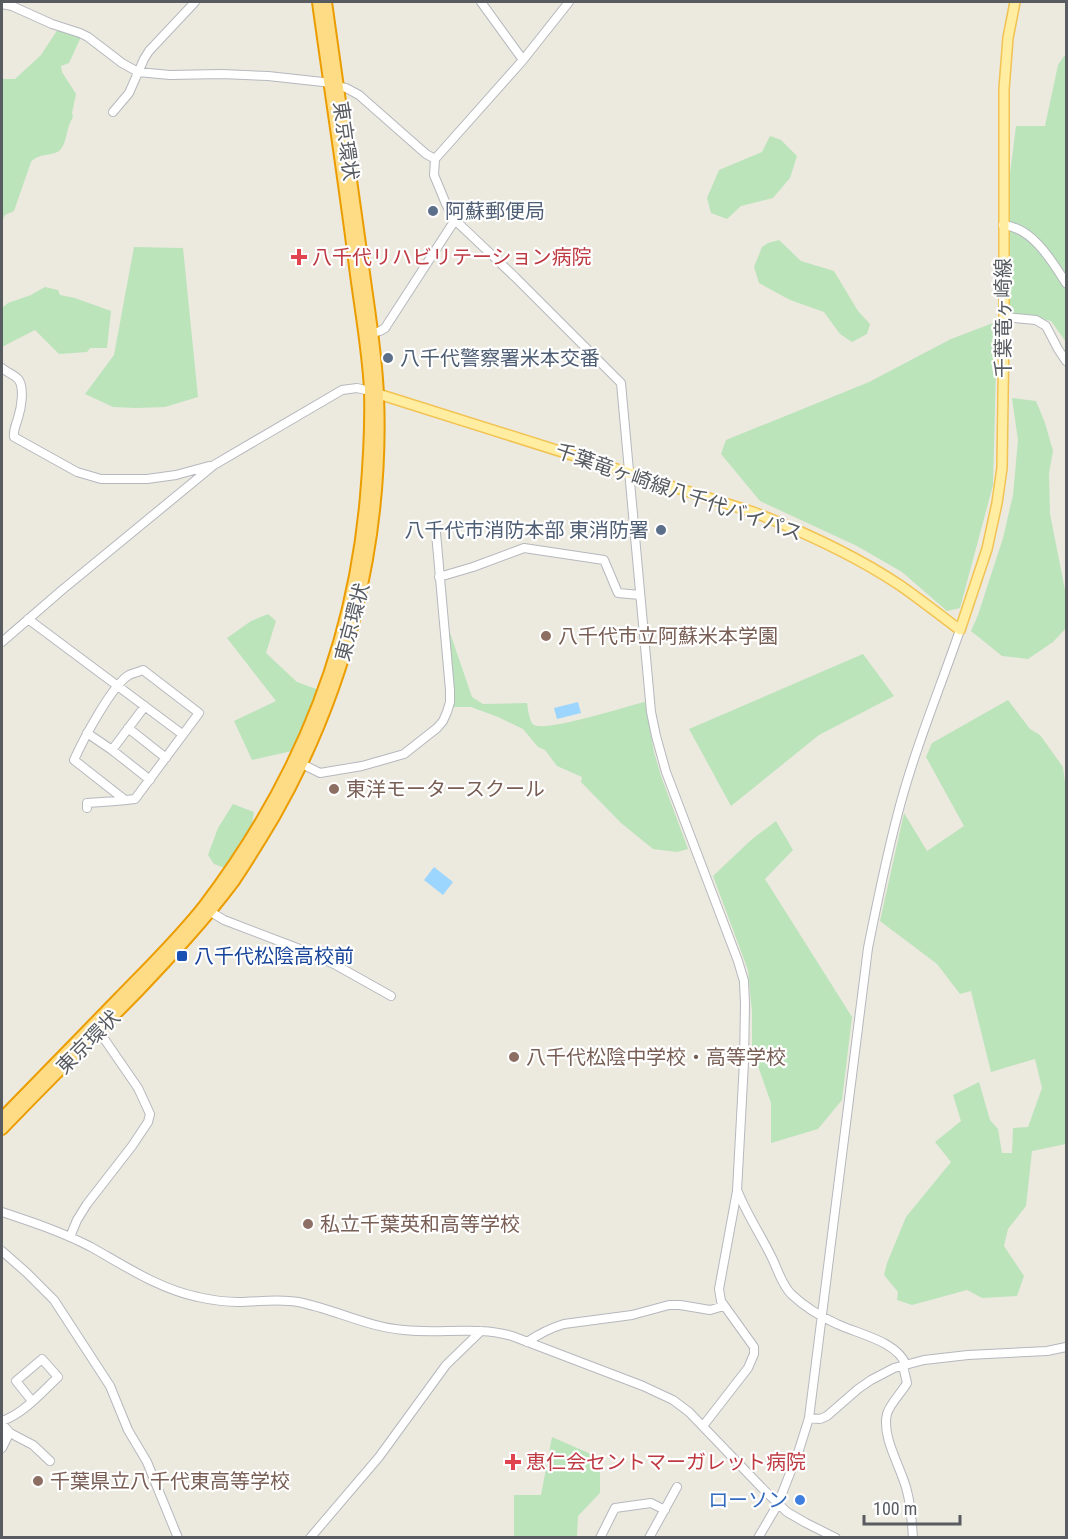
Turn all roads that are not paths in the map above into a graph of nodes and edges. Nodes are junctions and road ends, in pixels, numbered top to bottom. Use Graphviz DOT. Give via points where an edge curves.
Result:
graph roads {
  1 [pos="195,2"];
  2 [pos="318,2"];
  3 [pos="326,2"];
  4 [pos="481,2"];
  5 [pos="568,2"];
  6 [pos="1016,2"];
  7 [pos="2,4"];
  8 [pos="523,60"];
  9 [pos="138,72"];
  10 [pos="334,85"];
  11 [pos="112,112"];
  12 [pos="435,159"];
  13 [pos="455,220"];
  14 [pos="1004,225"];
  15 [pos="1066,283"];
  16 [pos="1004,316"];
  17 [pos="372,333"];
  18 [pos="1066,361"];
  19 [pos="2,368"];
  20 [pos="374,392"];
  21 [pos="214,465"];
  22 [pos="630,473"];
  23 [pos="436,533"];
  24 [pos="439,577"];
  25 [pos="640,595"];
  26 [pos="28,619"];
  27 [pos="960,630"];
  28 [pos="2,642"];
  29 [pos="117,686"];
  30 [pos="145,706"];
  31 [pos="128,728"];
  32 [pos="87,733"];
  33 [pos="182,734"];
  34 [pos="112,750"];
  35 [pos="166,758"];
  36 [pos="302,765"];
  37 [pos="150,780"];
  38 [pos="125,800"];
  39 [pos="87,808"];
  40 [pos="206,910"];
  41 [pos="391,996"];
  42 [pos="97,1027"];
  43 [pos="2,1118"];
  44 [pos="2,1129"];
  45 [pos="737,1191"];
  46 [pos="2,1212"];
  47 [pos="70,1237"];
  48 [pos="2,1251"];
  49 [pos="724,1306"];
  50 [pos="821,1316"];
  51 [pos="482,1331"];
  52 [pos="528,1342"];
  53 [pos="1066,1347"];
  54 [pos="1056,1350"];
  55 [pos="1066,1353"];
  56 [pos="905,1365"];
  57 [pos="32,1401"];
  58 [pos="809,1418"];
  59 [pos="2,1422"];
  60 [pos="703,1426"];
  61 [pos="6,1435"];
  62 [pos="2,1448"];
  63 [pos="50,1461"];
  64 [pos="677,1487"];
  65 [pos="778,1503"];
  66 [pos="665,1510"];
  67 [pos="178,1538"];
  68 [pos="310,1538"];
  69 [pos="600,1538"];
  70 [pos="649,1538"];
  71 [pos="758,1538"];
  72 [pos="836,1538"];
  73 [pos="914,1538"];
  1 -- 9 [label="street" via="149,51"];
  2 -- 10 [label="highway, 東京環状"];
  3 -- 10 [label="highway, 東京環状"];
  4 -- 8 [label="street"];
  5 -- 8 [label="street"];
  6 -- 14 [label="main road, 千葉竜ヶ崎線" via="1008,38 1004,89"];
  7 -- 9 [label="street" via="88,37"];
  8 -- 12 [label="street"];
  9 -- 10 [label="street" via="242,74"];
  9 -- 11 [label="street" via="129,93"];
  10 -- 12 [label="street" via="359,95"];
  10 -- 17 [label="highway, 東京環状"];
  10 -- 20 [label="highway, 東京環状"];
  12 -- 13 [label="street" via="434,175"];
  13 -- 17 [label="street" via="386,328"];
  13 -- 22 [label="street" via="621,383"];
  14 -- 15 [label="street" via="1022,231 1044,251"];
  14 -- 16 [label="main road, 千葉竜ヶ崎線"];
  16 -- 18 [label="street" via="1036,320 1046,326"];
  16 -- 27 [label="main road, 千葉竜ヶ崎線" via="1002,468 987,549"];
  17 -- 20 [label="highway, 東京環状"];
  19 -- 21 [label="street" via="19,380 21,388 14,437 77,472 101,479 147,479"];
  20 -- 21 [label="street" via="342,390"];
  20 -- 22 [label="main road, 千葉竜ヶ崎線八千代バイパス"];
  20 -- 36 [label="highway, 東京環状" via="377,477 362,590 334,686"];
  20 -- 40 [label="highway, 東京環状" via="360,552 331,672 294,763"];
  21 -- 26 [label="street"];
  22 -- 25 [label="street"];
  22 -- 27 [label="main road, 千葉竜ヶ崎線八千代バイパス" via="753,512 815,538 900,586"];
  23 -- 24 [label="street"];
  24 -- 25 [label="street" via="524,548 604,560 618,593"];
  24 -- 36 [label="street" via="450,702 437,728 404,754 362,766 321,773"];
  25 -- 45 [label="street" via="656,736 744,981"];
  26 -- 28 [label="street"];
  26 -- 29 [label="street"];
  27 -- 50 [label="street" via="916,754 880,887 868,948"];
  29 -- 30 [label="street"];
  29 -- 32 [label="street"];
  29 -- 33 [label="street" via="129,675 143,670 198,713"];
  30 -- 31 [label="street"];
  30 -- 33 [label="street"];
  31 -- 34 [label="street"];
  31 -- 35 [label="street"];
  32 -- 34 [label="street"];
  32 -- 38 [label="street" via="74,760"];
  33 -- 35 [label="street"];
  34 -- 37 [label="street"];
  35 -- 37 [label="street"];
  36 -- 40 [label="highway, 東京環状" via="246,862"];
  37 -- 38 [label="street" via="135,800"];
  38 -- 39 [label="street" via="87,803"];
  40 -- 41 [label="street" via="334,964"];
  40 -- 42 [label="highway, 東京環状"];
  42 -- 43 [label="highway, 東京環状"];
  42 -- 44 [label="highway, 東京環状"];
  42 -- 47 [label="street" via="138,1088 150,1114 132,1146 87,1204"];
  45 -- 49 [label="street" via="719,1289"];
  45 -- 50 [label="street" via="785,1287"];
  46 -- 47 [label="street"];
  47 -- 51 [label="street" via="158,1283 196,1297 298,1302 399,1330"];
  48 -- 67 [label="street" via="54,1300 110,1386"];
  49 -- 52 [label="street" via="710,1310 669,1305 632,1315 564,1324"];
  49 -- 60 [label="street" via="754,1347 754,1354 748,1368"];
  50 -- 56 [label="street" via="879,1341 897,1352"];
  50 -- 58 [label="street"];
  51 -- 52 [label="street"];
  51 -- 68 [label="street" via="446,1365 379,1457"];
  52 -- 60 [label="street" via="660,1393"];
  53 -- 54 [label="street"];
  54 -- 55 [label="street"];
  54 -- 56 [label="street" via="941,1357"];
  56 -- 58 [label="street" via="858,1389 827,1416"];
  56 -- 73 [label="street" via="907,1383 886,1419 893,1456 907,1490"];
  57 -- 57 [label="street" via="16,1381 42,1359 58,1377"];
  57 -- 59 [label="street"];
  58 -- 65 [label="street"];
  59 -- 61 [label="street"];
  60 -- 65 [label="street"];
  61 -- 62 [label="street"];
  61 -- 63 [label="street" via="33,1445"];
  64 -- 66 [label="street"];
  65 -- 71 [label="street"];
  65 -- 72 [label="street" via="787,1512"];
  66 -- 69 [label="street" via="651,1503 615,1509"];
  66 -- 70 [label="street"];
}
